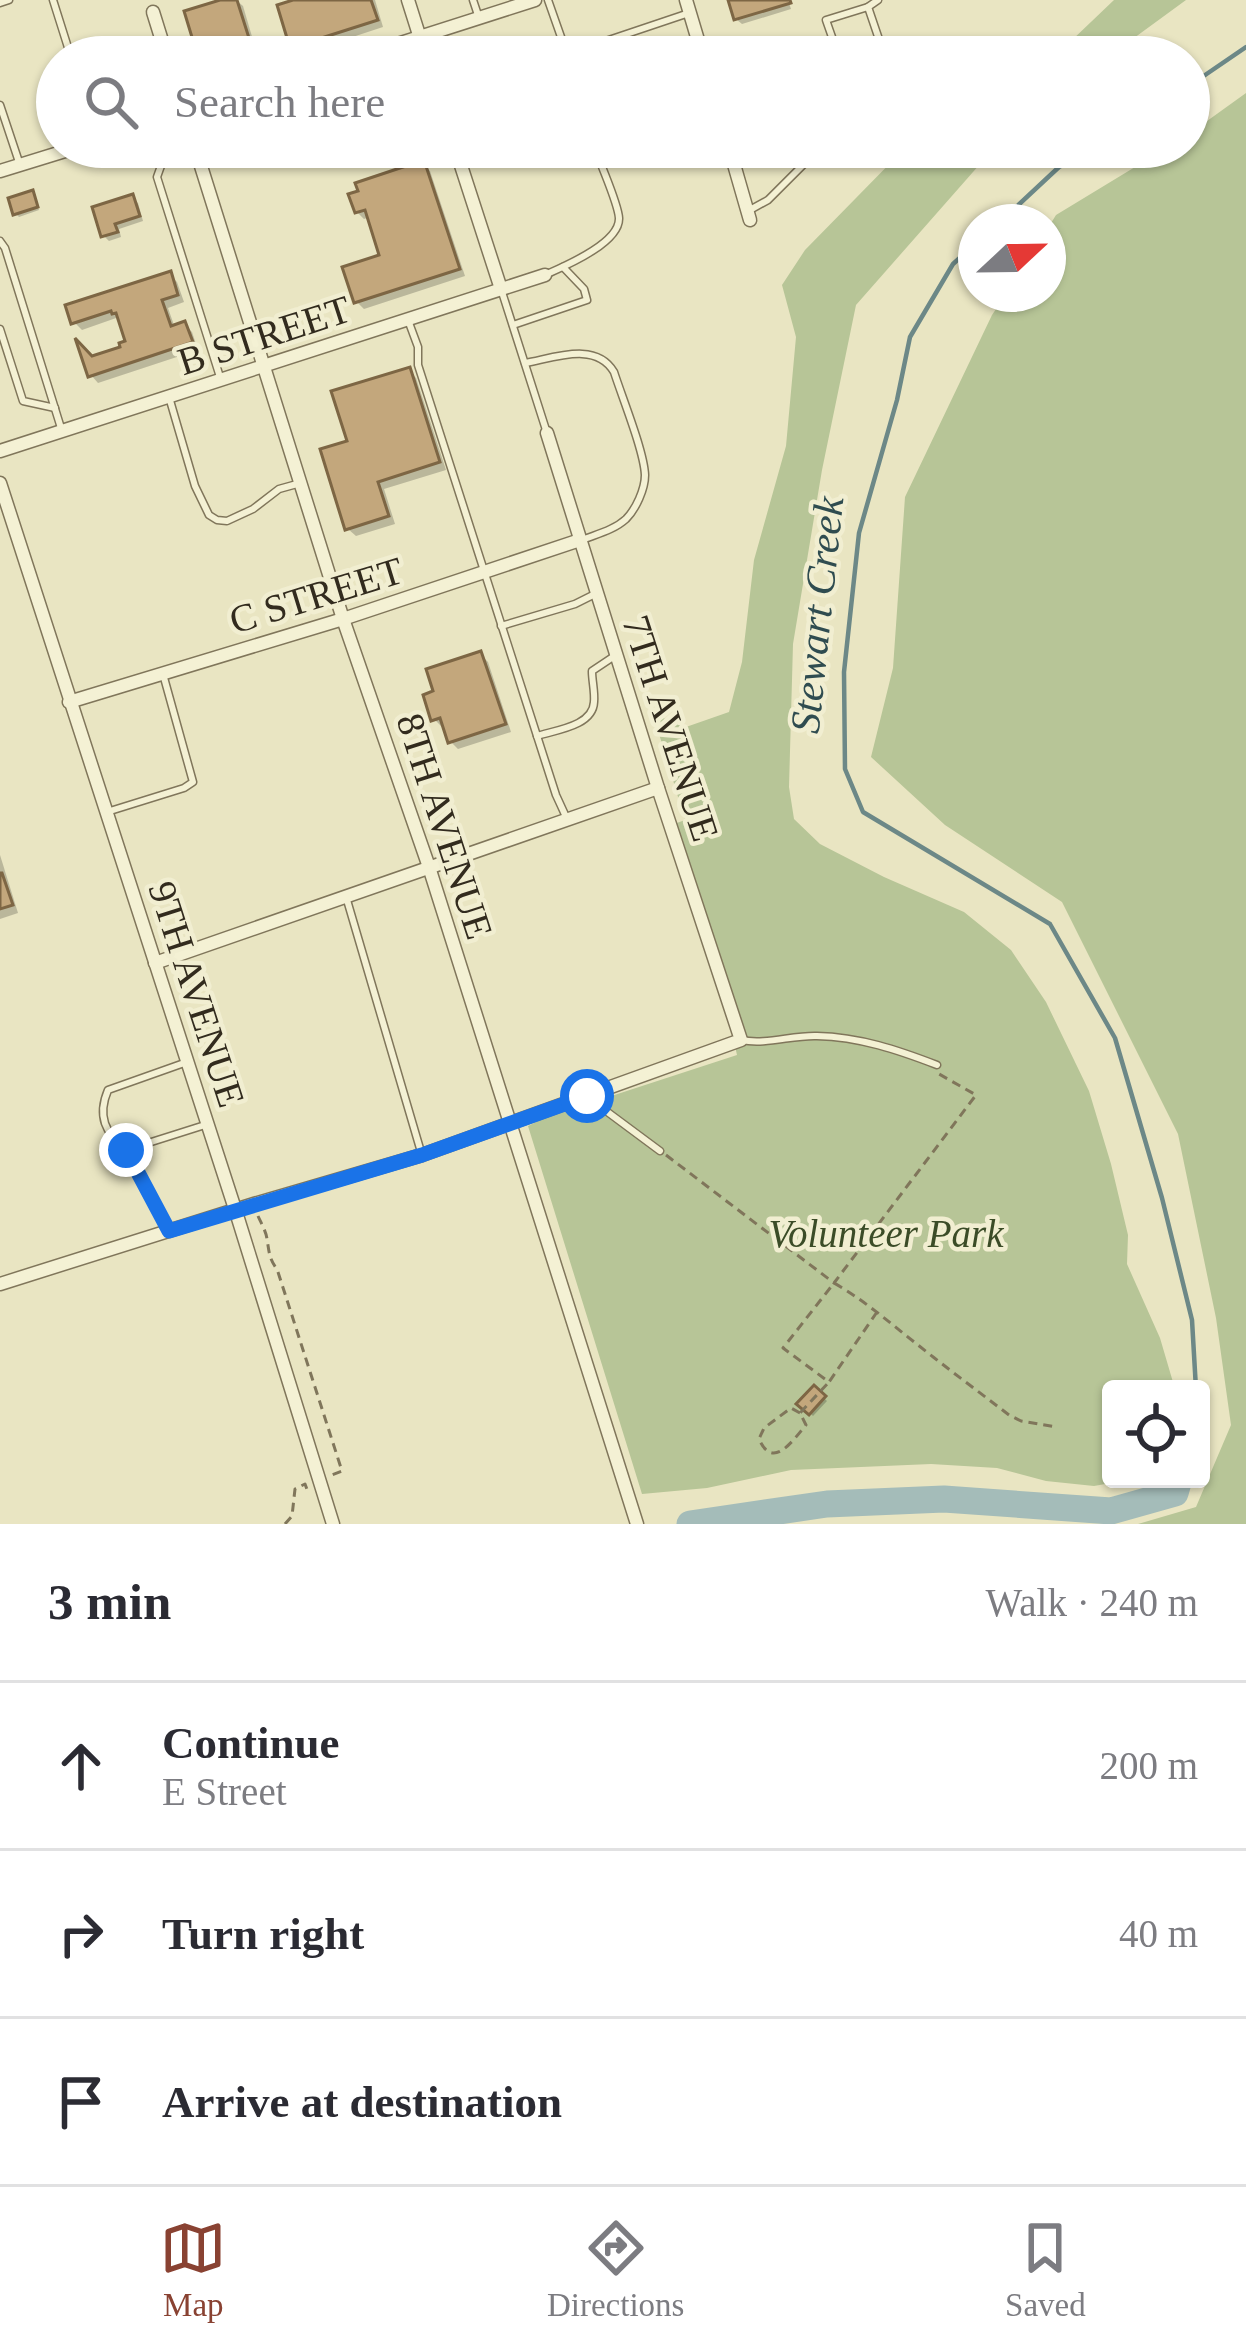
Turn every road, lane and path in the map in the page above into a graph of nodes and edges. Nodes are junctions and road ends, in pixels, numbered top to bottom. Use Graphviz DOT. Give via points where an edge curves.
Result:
graph roads {
  1 [pos="9,0"];
  2 [pos="53,0"];
  3 [pos="408,0"];
  4 [pos="473,0"];
  5 [pos="535,0"];
  6 [pos="548,0"];
  7 [pos="878,0"];
  8 [pos="0,3"];
  9 [pos="687,6"];
  10 [pos="868,8"];
  11 [pos="153,12"];
  12 [pos="478,17"];
  13 [pos="64,36"];
  14 [pos="160,36"];
  15 [pos="419,36"];
  16 [pos="560,36"];
  17 [pos="614,36"];
  18 [pos="695,36"];
  19 [pos="832,36"];
  20 [pos="878,36"];
  21 [pos="0,106"];
  22 [pos="36,160"];
  23 [pos="20,165"];
  24 [pos="161,168"];
  25 [pos="201,168"];
  26 [pos="462,168"];
  27 [pos="602,168"];
  28 [pos="736,168"];
  29 [pos="800,168"];
  30 [pos="0,171"];
  31 [pos="749,216"];
  32 [pos="0,241"];
  33 [pos="563,267"];
  34 [pos="545,275"];
  35 [pos="501,289"];
  36 [pos="407,320"];
  37 [pos="513,325"];
  38 [pos="0,329"];
  39 [pos="525,363"];
  40 [pos="265,367"];
  41 [pos="221,381"];
  42 [pos="169,398"];
  43 [pos="55,408"];
  44 [pos="62,431"];
  45 [pos="547,433"];
  46 [pos="0,451"];
  47 [pos="0,483"];
  48 [pos="301,483"];
  49 [pos="580,540"];
  50 [pos="484,572"];
  51 [pos="597,593"];
  52 [pos="343,620"];
  53 [pos="501,626"];
  54 [pos="616,655"];
  55 [pos="163,674"];
  56 [pos="69,702"];
  57 [pos="537,736"];
  58 [pos="658,788"];
  59 [pos="107,812"];
  60 [pos="567,820"];
  61 [pos="429,867"];
  62 [pos="346,896"];
  63 [pos="155,963"];
  64 [pos="741,1040"];
  65 [pos="187,1061"];
  66 [pos="935,1068"];
  67 [pos="982,1085"];
  68 [pos="976,1094"];
  69 [pos="587,1096"];
  70 [pos="208,1124"];
  71 [pos="510,1125"];
  72 [pos="126,1150"];
  73 [pos="660,1151"];
  74 [pos="422,1155"];
  75 [pos="254,1204"];
  76 [pos="236,1212"];
  77 [pos="169,1231"];
  78 [pos="833,1282"];
  79 [pos="0,1284"];
  80 [pos="877,1312"];
  81 [pos="829,1382"];
  82 [pos="800,1413"];
  83 [pos="1056,1427"];
  84 [pos="342,1471"];
  85 [pos="312,1504"];
  86 [pos="285,1524"];
  87 [pos="333,1524"];
  88 [pos="638,1524"];
  1 -- 8 [label="lane"];
  2 -- 13 [label="lane"];
  3 -- 15 [label="street"];
  4 -- 12 [label="lane"];
  5 -- 12 [label="street"];
  6 -- 16 [label="lane"];
  7 -- 10 [label="lane"];
  9 -- 17 [label="lane"];
  9 -- 18 [label="street"];
  10 -- 19 [label="lane" via="826,20"];
  10 -- 20 [label="lane"];
  11 -- 14 [label="street"];
  12 -- 15 [label="street"];
  21 -- 23 [label="lane"];
  22 -- 23 [label="street"];
  23 -- 30 [label="street"];
  24 -- 41 [label="lane"];
  25 -- 40 [label="street, 8TH AVENUE"];
  26 -- 35 [label="street"];
  27 -- 33 [label="lane" via="619,219 615,231"];
  28 -- 31 [label="street"];
  29 -- 31 [label="lane"];
  32 -- 43 [label="lane"];
  33 -- 34 [label="lane"];
  33 -- 37 [label="lane" via="587,300"];
  34 -- 35 [label="street, B STREET"];
  35 -- 36 [label="street, B STREET"];
  35 -- 37 [label="lane"];
  36 -- 40 [label="street, B STREET"];
  36 -- 50 [label="lane"];
  37 -- 39 [label="lane"];
  38 -- 43 [label="lane" via="23,400"];
  39 -- 45 [label="lane"];
  39 -- 49 [label="lane" via="584,353 609,363 643,465 635,508"];
  40 -- 41 [label="street, B STREET"];
  40 -- 48 [label="street, 8TH AVENUE"];
  41 -- 42 [label="street, B STREET"];
  42 -- 44 [label="street, B STREET"];
  42 -- 48 [label="lane" via="209,515 226,520"];
  43 -- 44 [label="lane"];
  44 -- 46 [label="street, B STREET"];
  45 -- 49 [label="street, 7TH AVENUE"];
  47 -- 56 [label="street, 9TH AVENUE"];
  48 -- 52 [label="street, 8TH AVENUE"];
  49 -- 50 [label="street, C STREET"];
  49 -- 51 [label="street, 7TH AVENUE"];
  50 -- 52 [label="street, C STREET"];
  50 -- 53 [label="lane"];
  51 -- 53 [label="lane"];
  51 -- 54 [label="street, 7TH AVENUE"];
  52 -- 55 [label="street, C STREET"];
  52 -- 61 [label="street, 8TH AVENUE"];
  53 -- 57 [label="lane"];
  54 -- 57 [label="lane" via="592,671 591,712"];
  54 -- 58 [label="street, 7TH AVENUE"];
  55 -- 56 [label="street, C STREET"];
  55 -- 59 [label="lane" via="193,782"];
  56 -- 59 [label="street, 9TH AVENUE"];
  57 -- 60 [label="lane"];
  58 -- 60 [label="street"];
  58 -- 64 [label="street, 7TH AVENUE"];
  59 -- 63 [label="street, 9TH AVENUE"];
  60 -- 61 [label="street"];
  61 -- 62 [label="street"];
  61 -- 71 [label="street, 8TH AVENUE"];
  62 -- 63 [label="street"];
  62 -- 74 [label="lane"];
  63 -- 65 [label="street, 9TH AVENUE"];
  64 -- 66 [label="lane" via="872,1042"];
  64 -- 69 [label="street"];
  65 -- 70 [label="street, 9TH AVENUE"];
  65 -- 72 [label="lane" via="108,1090 101,1112"];
  66 -- 68 [label="path"];
  67 -- 68 [label="path"];
  68 -- 78 [label="path"];
  69 -- 71 [label="street"];
  69 -- 73 [label="lane"];
  70 -- 72 [label="lane"];
  70 -- 76 [label="street, 9TH AVENUE"];
  71 -- 74 [label="street"];
  71 -- 88 [label="street, 8TH AVENUE"];
  72 -- 77 [label="lane"];
  73 -- 78 [label="path"];
  74 -- 75 [label="street"];
  75 -- 76 [label="street"];
  75 -- 84 [label="path"];
  76 -- 77 [label="street"];
  76 -- 87 [label="street, 9TH AVENUE"];
  77 -- 79 [label="street"];
  78 -- 80 [label="path"];
  78 -- 81 [label="path" via="783,1348"];
  80 -- 81 [label="path"];
  80 -- 83 [label="path" via="1010,1415"];
  81 -- 82 [label="path"];
  82 -- 82 [label="path" via="806,1425 784,1449 763,1448 764,1428 791,1408"];
  85 -- 86 [label="path" via="305,1484 295,1489"];
}
